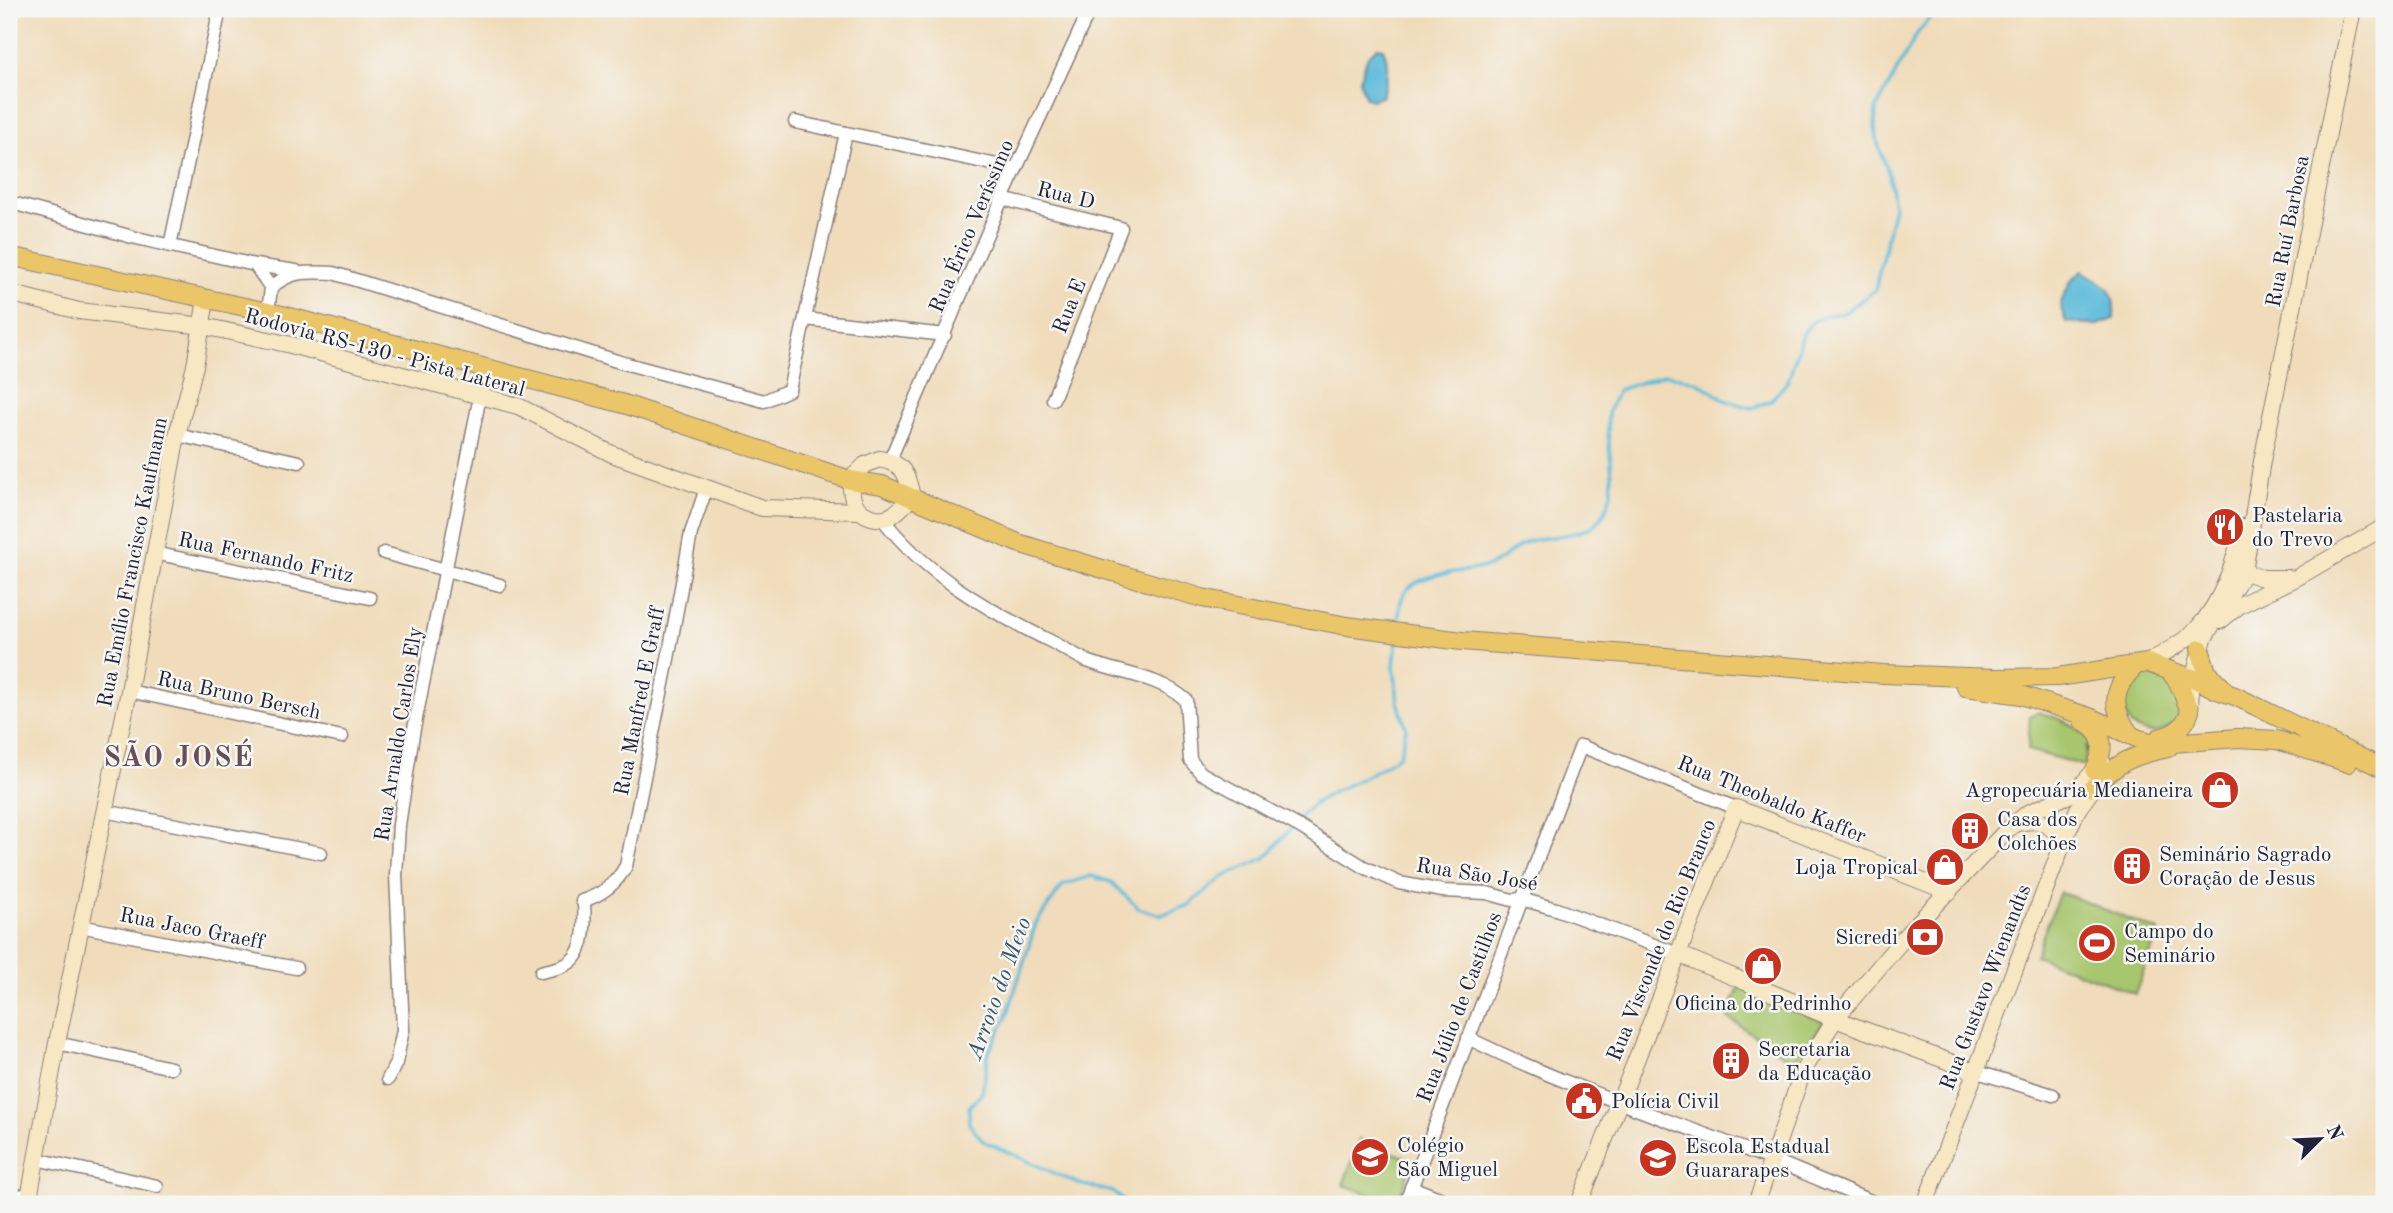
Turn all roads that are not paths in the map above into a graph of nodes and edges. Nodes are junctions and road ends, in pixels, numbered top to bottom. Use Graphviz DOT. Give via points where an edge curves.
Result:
graph roads {
  1 [pos="220,9"];
  2 [pos="1090,9"];
  3 [pos="2353,9"];
  4 [pos="795,122"];
  5 [pos="846,133"];
  6 [pos="1016,169"];
  7 [pos="1002,199"];
  8 [pos="9,202"];
  9 [pos="1121,228"];
  10 [pos="170,246"];
  11 [pos="9,256"];
  12 [pos="255,265"];
  13 [pos="300,272"];
  14 [pos="271,288"];
  15 [pos="9,293"];
  16 [pos="206,299"];
  17 [pos="268,312"];
  18 [pos="806,319"];
  19 [pos="202,326"];
  20 [pos="945,335"];
  21 [pos="480,396"];
  22 [pos="1053,399"];
  23 [pos="177,435"];
  24 [pos="894,461"];
  25 [pos="2262,461"];
  26 [pos="299,462"];
  27 [pos="850,480"];
  28 [pos="706,489"];
  29 [pos="912,497"];
  30 [pos="860,511"];
  31 [pos="882,519"];
  32 [pos="2384,527"];
  33 [pos="155,553"];
  34 [pos="384,553"];
  35 [pos="447,570"];
  36 [pos="2244,572"];
  37 [pos="2298,577"];
  38 [pos="500,585"];
  39 [pos="370,598"];
  40 [pos="2208,621"];
  41 [pos="2200,649"];
  42 [pos="2141,664"];
  43 [pos="2169,670"];
  44 [pos="1883,674"];
  45 [pos="2194,678"];
  46 [pos="129,691"];
  47 [pos="2116,692"];
  48 [pos="2235,696"];
  49 [pos="2062,708"];
  50 [pos="2190,711"];
  51 [pos="2110,728"];
  52 [pos="2130,734"];
  53 [pos="342,737"];
  54 [pos="2211,739"];
  55 [pos="2149,741"];
  56 [pos="1581,746"];
  57 [pos="2384,769"];
  58 [pos="2384,777"];
  59 [pos="2091,780"];
  60 [pos="1736,808"];
  61 [pos="104,811"];
  62 [pos="2015,823"];
  63 [pos="2064,840"];
  64 [pos="321,853"];
  65 [pos="1949,892"];
  66 [pos="1521,899"];
  67 [pos="80,926"];
  68 [pos="1678,954"];
  69 [pos="296,968"];
  70 [pos="541,972"];
  71 [pos="1835,1019"];
  72 [pos="1468,1038"];
  73 [pos="57,1043"];
  74 [pos="171,1068"];
  75 [pos="1975,1071"];
  76 [pos="388,1079"];
  77 [pos="2053,1095"];
  78 [pos="1619,1103"];
  79 [pos="36,1159"];
  80 [pos="1772,1160"];
  81 [pos="157,1186"];
  82 [pos="1411,1187"];
  83 [pos="9,1198"];
  84 [pos="29,1199"];
  85 [pos="1405,1204"];
  86 [pos="1455,1204"];
  87 [pos="1579,1204"];
  88 [pos="1756,1204"];
  89 [pos="1878,1204"];
  90 [pos="1925,1204"];
  1 -- 10 [label="street"];
  2 -- 6 [label="street, Rua Érico Veríssimo"];
  3 -- 25 [label="street, Rua Ruí Barbosa"];
  4 -- 5 [label="street"];
  5 -- 6 [label="street"];
  5 -- 18 [label="street"];
  6 -- 7 [label="street, Rua Érico Veríssimo"];
  7 -- 9 [label="street, Rua D"];
  7 -- 20 [label="street, Rua Érico Veríssimo"];
  8 -- 10 [label="street"];
  9 -- 22 [label="street, Rua E"];
  10 -- 12 [label="street"];
  11 -- 16 [label="main road"];
  12 -- 13 [label="street"];
  12 -- 14 [label="street"];
  13 -- 14 [label="street"];
  13 -- 18 [label="street" via="333,273 620,362 764,401 789,390"];
  14 -- 17 [label="street"];
  15 -- 19 [label="street, Rodovia RS-130 - Pista Lateral" via="79,311"];
  16 -- 17 [label="main road"];
  16 -- 19 [label="street, Rua Emílio Francisco Kaufmann"];
  17 -- 27 [label="main road" via="624,404"];
  18 -- 20 [label="street"];
  19 -- 21 [label="street, Rodovia RS-130 - Pista Lateral"];
  19 -- 23 [label="street, Rua Emílio Francisco Kaufmann"];
  20 -- 24 [label="street, Rua Érico Veríssimo" via="892,455"];
  21 -- 28 [label="street, Rodovia RS-130 - Pista Lateral" via="518,406 612,454"];
  21 -- 35 [label="street, Rua Arnaldo Carlos Ely"];
  23 -- 26 [label="street"];
  23 -- 33 [label="street, Rua Emílio Francisco Kaufmann"];
  24 -- 27 [label="street" via="879,459 865,464"];
  24 -- 29 [label="street" via="907,475"];
  25 -- 36 [label="street, Rua Ruí Barbosa"];
  25 -- 40 [label="street, Rua Ruí Barbosa" via="2232,567"];
  27 -- 29 [label="main road" via="882,485"];
  27 -- 30 [label="street"];
  28 -- 30 [label="street, Rodovia RS-130 - Pista Lateral" via="762,508"];
  28 -- 70 [label="street, Rua Manfred E Graff" via="691,533 626,866 604,892 583,901 584,932 575,958 565,966"];
  29 -- 31 [label="street"];
  29 -- 44 [label="main road" via="1018,543 1096,567 1202,598 1347,625 1629,656"];
  30 -- 31 [label="street, Rodovia RS-130 - Pista Lateral"];
  31 -- 66 [label="street, Rua São José" via="924,563 1010,621 1088,661 1173,688 1186,700 1190,760 1201,773 1399,883"];
  32 -- 37 [label="street"];
  33 -- 39 [label="street, Rua Fernando Fritz"];
  33 -- 46 [label="street, Rua Emílio Francisco Kaufmann"];
  34 -- 35 [label="street"];
  35 -- 38 [label="street"];
  35 -- 76 [label="street, Rua Arnaldo Carlos Ely" via="399,825 396,875 403,1030"];
  36 -- 37 [label="street" via="2279,580"];
  36 -- 40 [label="street" via="2235,578"];
  37 -- 40 [label="street"];
  40 -- 41 [label="street"];
  40 -- 42 [label="street"];
  41 -- 45 [label="street"];
  41 -- 48 [label="main road" via="2207,672"];
  42 -- 43 [label="main road"];
  42 -- 44 [label="main road" via="2058,677"];
  42 -- 47 [label="main road"];
  43 -- 45 [label="main road"];
  43 -- 50 [label="main road"];
  44 -- 49 [label="main road" via="2021,695"];
  45 -- 48 [label="main road"];
  45 -- 50 [label="street"];
  46 -- 53 [label="street, Rua Bruno Bersch"];
  46 -- 61 [label="street, Rua Emílio Francisco Kaufmann"];
  47 -- 51 [label="street"];
  47 -- 52 [label="main road" via="2119,716"];
  48 -- 57 [label="main road"];
  49 -- 51 [label="main road"];
  49 -- 59 [label="main road" via="2098,733 2102,743"];
  50 -- 55 [label="main road" via="2181,729"];
  51 -- 52 [label="main road"];
  51 -- 59 [label="street" via="2108,747"];
  52 -- 55 [label="main road"];
  54 -- 55 [label="main road"];
  54 -- 58 [label="main road" via="2277,740"];
  54 -- 59 [label="main road" via="2130,757"];
  55 -- 59 [label="street" via="2117,758"];
  56 -- 60 [label="street, Rua Theobaldo Kaffer"];
  56 -- 66 [label="street, Rua Júlio de Castilhos"];
  59 -- 62 [label="street"];
  59 -- 63 [label="street, Rua Gustavo Wienandts"];
  60 -- 65 [label="street, Rua Theobaldo Kaffer"];
  60 -- 68 [label="street, Rua Visconde do Rio Branco"];
  61 -- 64 [label="street"];
  61 -- 67 [label="street, Rua Emílio Francisco Kaufmann"];
  62 -- 63 [label="street" via="2034,820 2047,824"];
  62 -- 65 [label="street"];
  63 -- 75 [label="street, Rua Gustavo Wienandts"];
  65 -- 71 [label="street"];
  66 -- 68 [label="street, Rua São José"];
  66 -- 72 [label="street, Rua Júlio de Castilhos"];
  67 -- 69 [label="street, Rua Jaco Graeff"];
  67 -- 73 [label="street, Rua Emílio Francisco Kaufmann"];
  68 -- 71 [label="street, Rua São José"];
  68 -- 78 [label="street, Rua Visconde do Rio Branco"];
  71 -- 75 [label="street, Rua São José"];
  71 -- 80 [label="street" via="1802,1071"];
  72 -- 78 [label="street"];
  72 -- 82 [label="street, Rua Júlio de Castilhos"];
  73 -- 74 [label="street"];
  73 -- 79 [label="street, Rua Emílio Francisco Kaufmann"];
  75 -- 77 [label="street, Rua São José"];
  75 -- 90 [label="street, Rua Gustavo Wienandts"];
  78 -- 80 [label="street"];
  78 -- 87 [label="street, Rua Visconde do Rio Branco"];
  79 -- 81 [label="street"];
  79 -- 84 [label="street, Rua Emílio Francisco Kaufmann"];
  80 -- 88 [label="street"];
  80 -- 89 [label="street"];
  82 -- 85 [label="street, Rua Júlio de Castilhos"];
  82 -- 86 [label="street"];
  83 -- 84 [label="street"];
}
